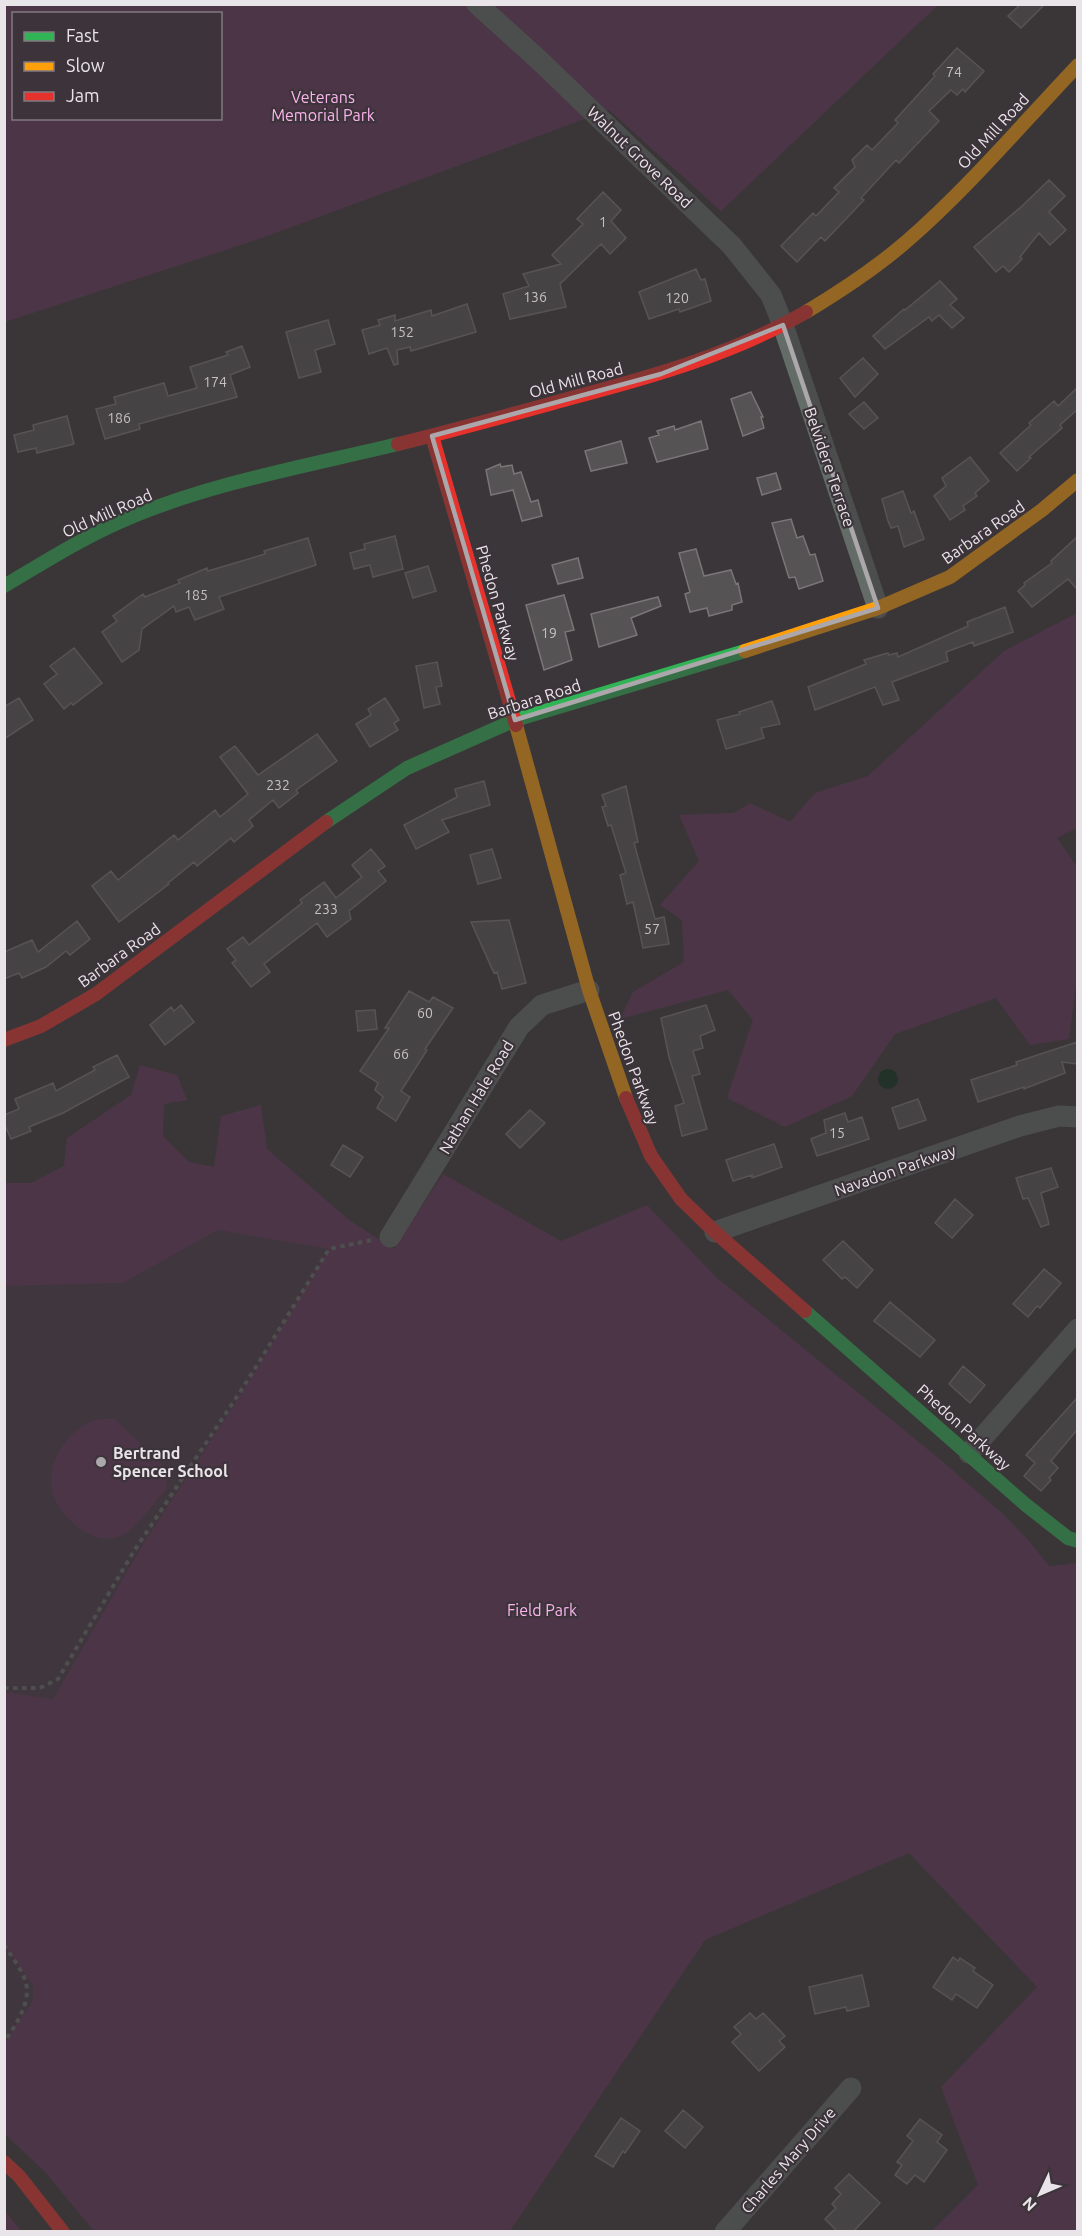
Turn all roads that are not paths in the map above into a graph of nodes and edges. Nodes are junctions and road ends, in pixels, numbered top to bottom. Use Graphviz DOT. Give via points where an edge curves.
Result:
graph roads {
  1 [pos="477,4"];
  2 [pos="1077,65"];
  3 [pos="783,325"];
  4 [pos="432,436"];
  5 [pos="1077,480"];
  6 [pos="4,586"];
  7 [pos="878,608"];
  8 [pos="514,720"];
  9 [pos="589,990"];
  10 [pos="4,1040"];
  11 [pos="1077,1117"];
  12 [pos="715,1232"];
  13 [pos="390,1237"];
  14 [pos="1077,1329"];
  15 [pos="969,1453"];
  16 [pos="1077,1541"];
  17 [pos="852,2088"];
  18 [pos="4,2162"];
  19 [pos="63,2232"];
  20 [pos="725,2232"];
  1 -- 3 [label="street, Walnut Grove Road" via="732,246 771,295"];
  2 -- 3 [label="street, Old Mill Road" via="906,242 842,290"];
  3 -- 4 [label="street, Old Mill Road" via="661,374"];
  3 -- 7 [label="street, Belvidere Terrace"];
  4 -- 6 [label="street, Old Mill Road" via="194,495 124,520"];
  4 -- 8 [label="street, Phedon Parkway"];
  5 -- 7 [label="street, Barbara Road" via="950,577"];
  7 -- 8 [label="street, Barbara Road"];
  8 -- 9 [label="street, Phedon Parkway"];
  8 -- 10 [label="street, Barbara Road" via="407,768 308,834 96,994 41,1026"];
  9 -- 12 [label="street, Phedon Parkway" via="630,1112 651,1156 681,1199"];
  9 -- 13 [label="street, Nathan Hale Road" via="542,1005 519,1027"];
  11 -- 12 [label="street, Navadon Parkway" via="1059,1116 1020,1126"];
  12 -- 15 [label="street, Phedon Parkway"];
  14 -- 15 [label="street"];
  15 -- 16 [label="street, Phedon Parkway" via="1026,1506"];
  17 -- 20 [label="street, Charles Mary Drive"];
  18 -- 19 [label="street"];
}
